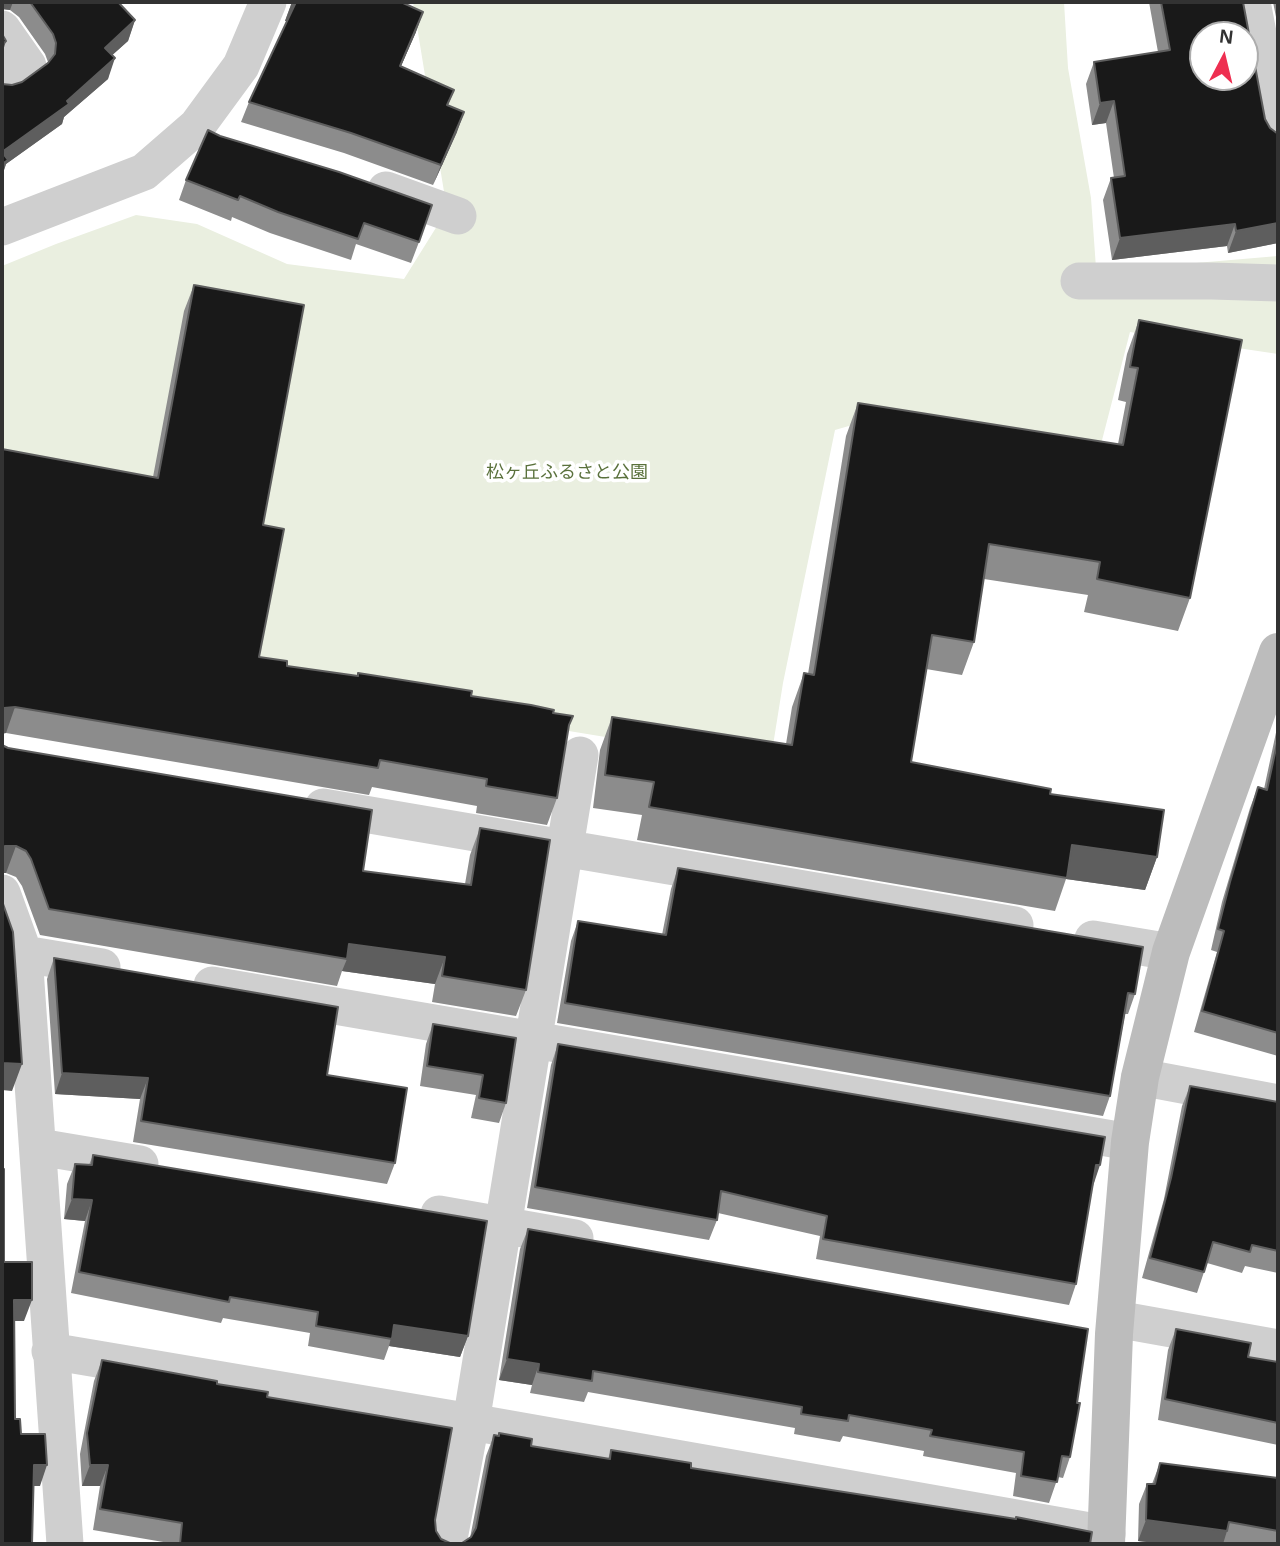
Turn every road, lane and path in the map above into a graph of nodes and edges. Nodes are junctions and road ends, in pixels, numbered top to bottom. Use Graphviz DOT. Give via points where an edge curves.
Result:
graph roads {
  1 [pos="268,2"];
  2 [pos="1252,2"];
  3 [pos="2,29"];
  4 [pos="2,85"];
  5 [pos="197,126"];
  6 [pos="1278,137"];
  7 [pos="232,141"];
  8 [pos="350,177"];
  9 [pos="458,216"];
  10 [pos="2,227"];
  11 [pos="1079,282"];
  12 [pos="1278,283"];
  13 [pos="1278,652"];
  14 [pos="580,755"];
  15 [pos="290,802"];
  16 [pos="565,848"];
  17 [pos="2,893"];
  18 [pos="1171,952"];
  19 [pos="24,954"];
  20 [pos="134,972"];
  21 [pos="176,979"];
  22 [pos="534,1039"];
  23 [pos="1140,1077"];
  24 [pos="1278,1102"];
  25 [pos="1130,1142"];
  26 [pos="39,1147"];
  27 [pos="176,1170"];
  28 [pos="408,1209"];
  29 [pos="503,1225"];
  30 [pos="612,1244"];
  31 [pos="1105,1327"];
  32 [pos="1278,1348"];
  33 [pos="50,1351"];
  34 [pos="471,1422"];
  35 [pos="1106,1539"];
  36 [pos="65,1544"];
  37 [pos="448,1544"];
  1 -- 5 [label="street" via="242,66"];
  2 -- 6 [label="street"];
  3 -- 4 [label="street" via="28,66"];
  5 -- 7 [label="street"];
  5 -- 10 [label="street" via="144,173"];
  8 -- 9 [label="street"];
  11 -- 12 [label="street"];
  13 -- 18 [label="street"];
  14 -- 16 [label="street"];
  15 -- 16 [label="street"];
  16 -- 18 [label="street"];
  16 -- 22 [label="street"];
  17 -- 19 [label="street"];
  18 -- 23 [label="street"];
  19 -- 20 [label="street"];
  19 -- 26 [label="street"];
  21 -- 22 [label="street"];
  22 -- 25 [label="street"];
  22 -- 29 [label="street"];
  23 -- 24 [label="street"];
  23 -- 25 [label="street"];
  25 -- 31 [label="street"];
  26 -- 27 [label="street"];
  26 -- 33 [label="street"];
  28 -- 29 [label="street"];
  29 -- 30 [label="street"];
  29 -- 34 [label="street"];
  31 -- 32 [label="street"];
  31 -- 35 [label="street"];
  33 -- 34 [label="street"];
  33 -- 36 [label="street"];
  34 -- 35 [label="street"];
  34 -- 37 [label="street"];
}
